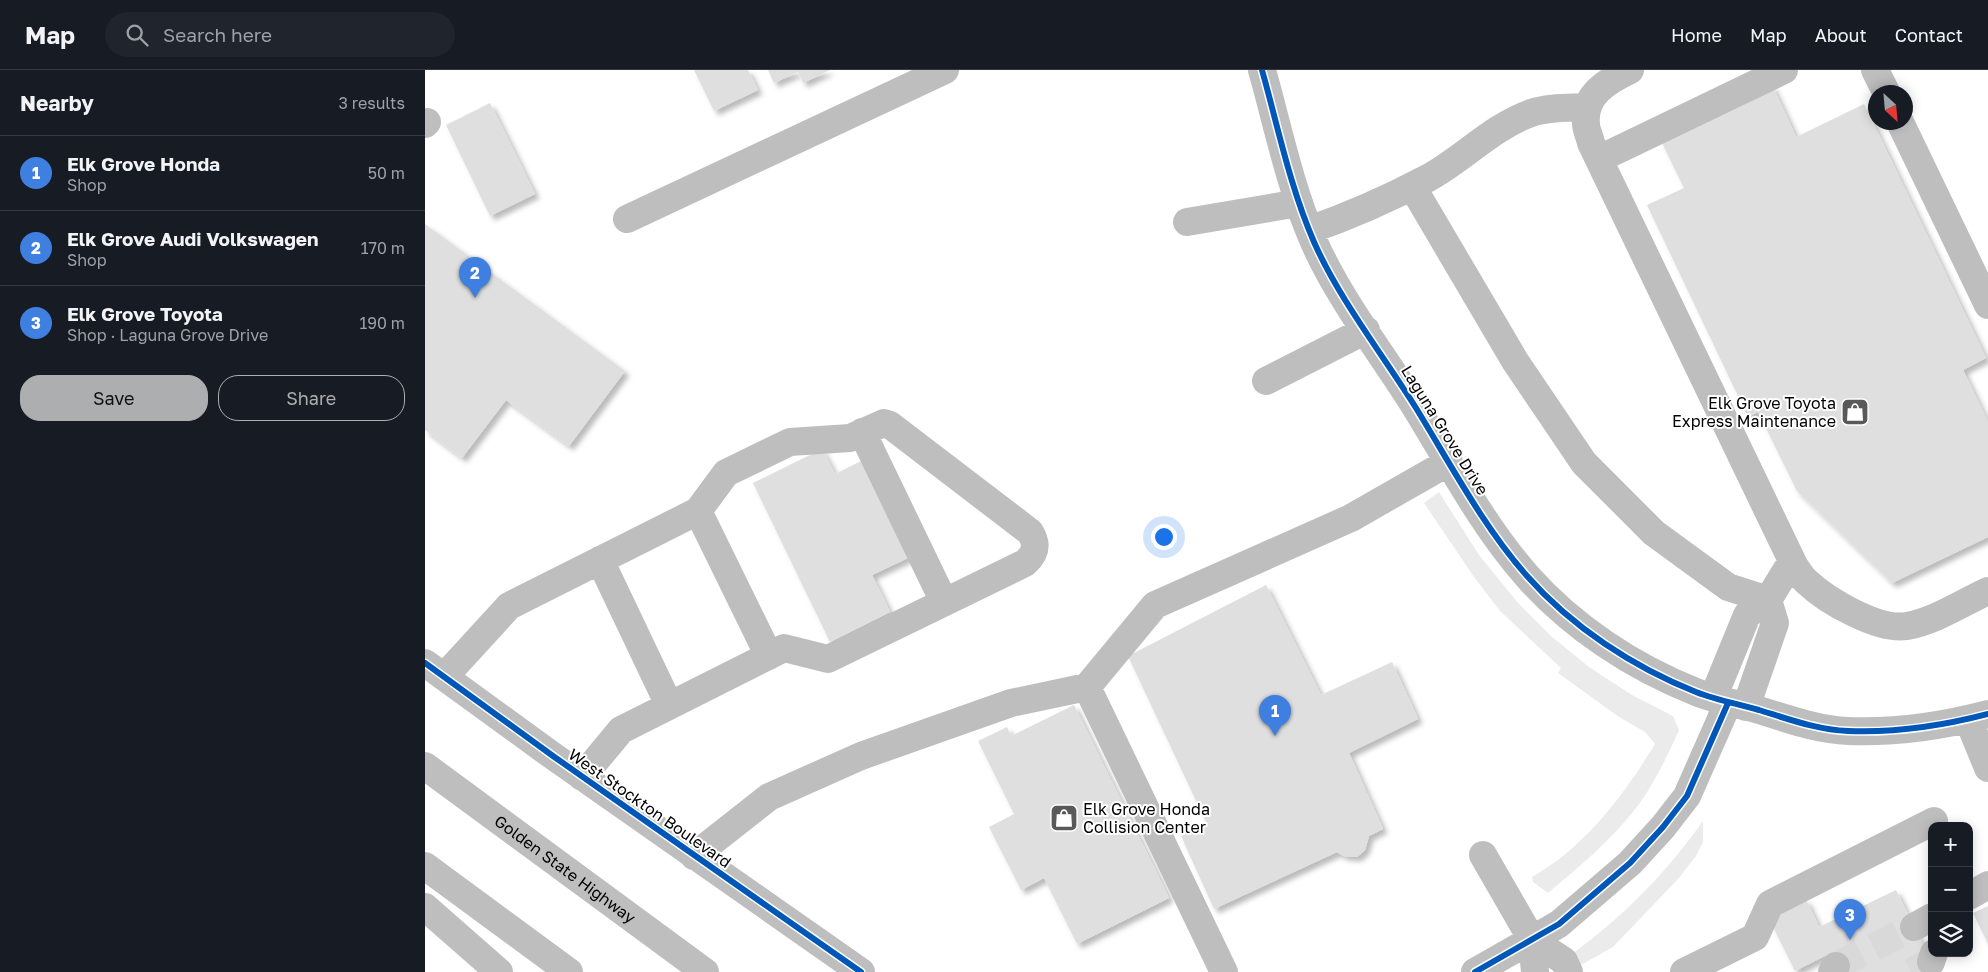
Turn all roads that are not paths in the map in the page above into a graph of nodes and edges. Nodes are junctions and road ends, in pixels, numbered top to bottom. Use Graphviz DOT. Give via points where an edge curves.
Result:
graph roads {
  1 [pos="945,70"];
  2 [pos="1262,70"];
  3 [pos="1630,70"];
  4 [pos="1784,70"];
  5 [pos="1875,70"];
  6 [pos="1882,85"];
  7 [pos="1587,107"];
  8 [pos="1904,130"];
  9 [pos="1599,159"];
  10 [pos="1412,186"];
  11 [pos="1299,203"];
  12 [pos="627,219"];
  13 [pos="1187,222"];
  14 [pos="1309,230"];
  15 [pos="1988,305"];
  16 [pos="1366,330"];
  17 [pos="1266,381"];
  18 [pos="862,432"];
  19 [pos="1449,462"];
  20 [pos="698,511"];
  21 [pos="600,560"];
  22 [pos="1792,561"];
  23 [pos="1988,591"];
  24 [pos="1769,600"];
  25 [pos="944,602"];
  26 [pos="769,656"];
  27 [pos="435,670"];
  28 [pos="1087,687"];
  29 [pos="1729,702"];
  30 [pos="669,705"];
  31 [pos="1978,717"];
  32 [pos="425,766"];
  33 [pos="1988,768"];
  34 [pos="582,777"];
  35 [pos="1934,821"];
  36 [pos="1483,855"];
  37 [pos="695,856"];
  38 [pos="425,866"];
  39 [pos="1988,885"];
  40 [pos="1973,894"];
  41 [pos="425,907"];
  42 [pos="660,939"];
  43 [pos="1532,940"];
  44 [pos="499,972"];
  45 [pos="569,972"];
  46 [pos="705,972"];
  47 [pos="713,972"];
  48 [pos="861,972"];
  49 [pos="1224,972"];
  50 [pos="1475,972"];
  51 [pos="1535,972"];
  52 [pos="1569,972"];
  53 [pos="1684,972"];
  1 -- 12 [label="main road"];
  2 -- 11 [label="main road, Laguna Grove Drive"];
  3 -- 7 [label="main road" via="1596,91"];
  4 -- 9 [label="main road"];
  5 -- 6 [label="main road"];
  7 -- 9 [label="main road" via="1586,124"];
  7 -- 10 [label="main road" via="1531,113 1499,129"];
  8 -- 15 [label="main road"];
  9 -- 22 [label="main road"];
  10 -- 14 [label="main road"];
  10 -- 24 [label="main road" via="1515,361 1584,463 1654,533 1728,587"];
  11 -- 13 [label="main road"];
  11 -- 14 [label="main road, Laguna Grove Drive"];
  14 -- 16 [label="main road, Laguna Grove Drive" via="1334,280"];
  16 -- 17 [label="main road"];
  16 -- 19 [label="main road, Laguna Grove Drive"];
  18 -- 20 [label="main road" via="849,438 790,442 726,473"];
  18 -- 25 [label="main road"];
  18 -- 25 [label="main road" via="884,423 891,425 1030,532 1035,540 1036,549 1025,563"];
  19 -- 28 [label="main road" via="1351,518 1155,605"];
  19 -- 29 [label="main road, Laguna Grove Drive" via="1489,527 1527,577 1573,620 1623,656 1660,676"];
  20 -- 21 [label="main road"];
  20 -- 26 [label="main road"];
  21 -- 27 [label="main road" via="509,606"];
  21 -- 30 [label="main road"];
  22 -- 23 [label="main road" via="1805,581 1845,609 1892,626 1926,620"];
  22 -- 24 [label="main road"];
  24 -- 29 [label="main road" via="1747,615"];
  25 -- 26 [label="main road" via="828,659 784,648"];
  26 -- 30 [label="main road"];
  27 -- 34 [label="main road, West Stockton Boulevard"];
  28 -- 37 [label="main road" via="1011,703 861,756 769,797"];
  28 -- 49 [label="main road"];
  29 -- 31 [label="main road, Laguna Grove Drive" via="1804,724 1845,731 1897,731"];
  29 -- 43 [label="main road" via="1687,796 1663,827 1630,863 1559,924"];
  30 -- 34 [label="main road" via="621,730"];
  31 -- 33 [label="main road"];
  32 -- 42 [label="main road, Golden State Highway"];
  34 -- 37 [label="main road, West Stockton Boulevard"];
  35 -- 53 [label="main road" via="1770,904 1755,937"];
  36 -- 43 [label="main road"];
  37 -- 48 [label="main road, West Stockton Boulevard"];
  38 -- 45 [label="main road"];
  39 -- 40 [label="main road"];
  41 -- 44 [label="main road"];
  42 -- 46 [label="main road, Golden State Highway"];
  42 -- 47 [label="main road"];
  43 -- 50 [label="main road"];
  43 -- 51 [label="main road"];
  43 -- 52 [label="main road" via="1564,961"];
}
